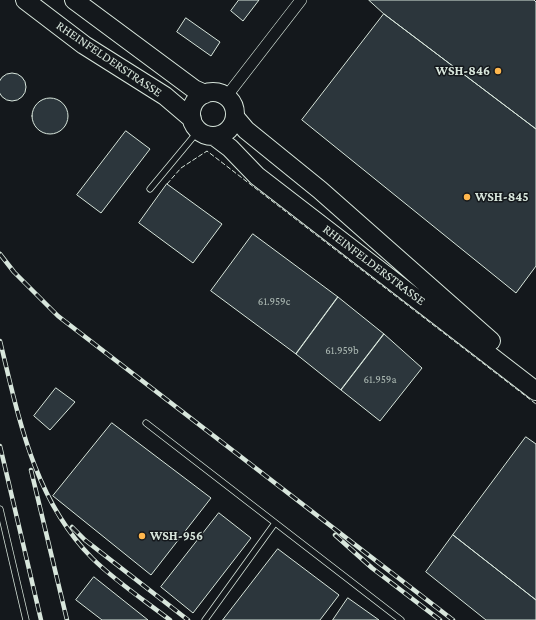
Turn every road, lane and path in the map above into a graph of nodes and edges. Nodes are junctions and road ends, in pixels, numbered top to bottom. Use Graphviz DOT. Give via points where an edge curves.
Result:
graph roads {
  1 [pos="25,0"];
  2 [pos="74,0"];
  3 [pos="301,0"];
  4 [pos="205,94"];
  5 [pos="226,97"];
  6 [pos="235,117"];
  7 [pos="202,128"];
  8 [pos="150,189"];
  9 [pos="536,376"];
  10 [pos="536,391"];
  11 [pos="146,423"];
  12 [pos="0,509"];
  13 [pos="275,523"];
  14 [pos="26,620"];
  15 [pos="205,620"];
  16 [pos="401,620"];
  1 -- 7 [label="main road, RHEINFELDERSTRASSE" via="84,46 165,96"];
  2 -- 4 [label="main road, RHEINFELDERSTRASSE" via="194,89"];
  3 -- 5 [label="street"];
  4 -- 5 [label="main road" via="216,93"];
  4 -- 7 [label="main road" via="194,104"];
  5 -- 6 [label="main road" via="233,106"];
  6 -- 7 [label="main road" via="230,128 220,135"];
  6 -- 9 [label="main road, RHEINFELDERSTRASSE" via="246,130 320,190 484,335"];
  7 -- 8 [label="lane"];
  7 -- 10 [label="main road, RHEINFELDERSTRASSE" via="230,148 257,176"];
  11 -- 13 [label="lane"];
  12 -- 14 [label="lane"];
  13 -- 15 [label="lane"];
  13 -- 16 [label="lane"];
}
